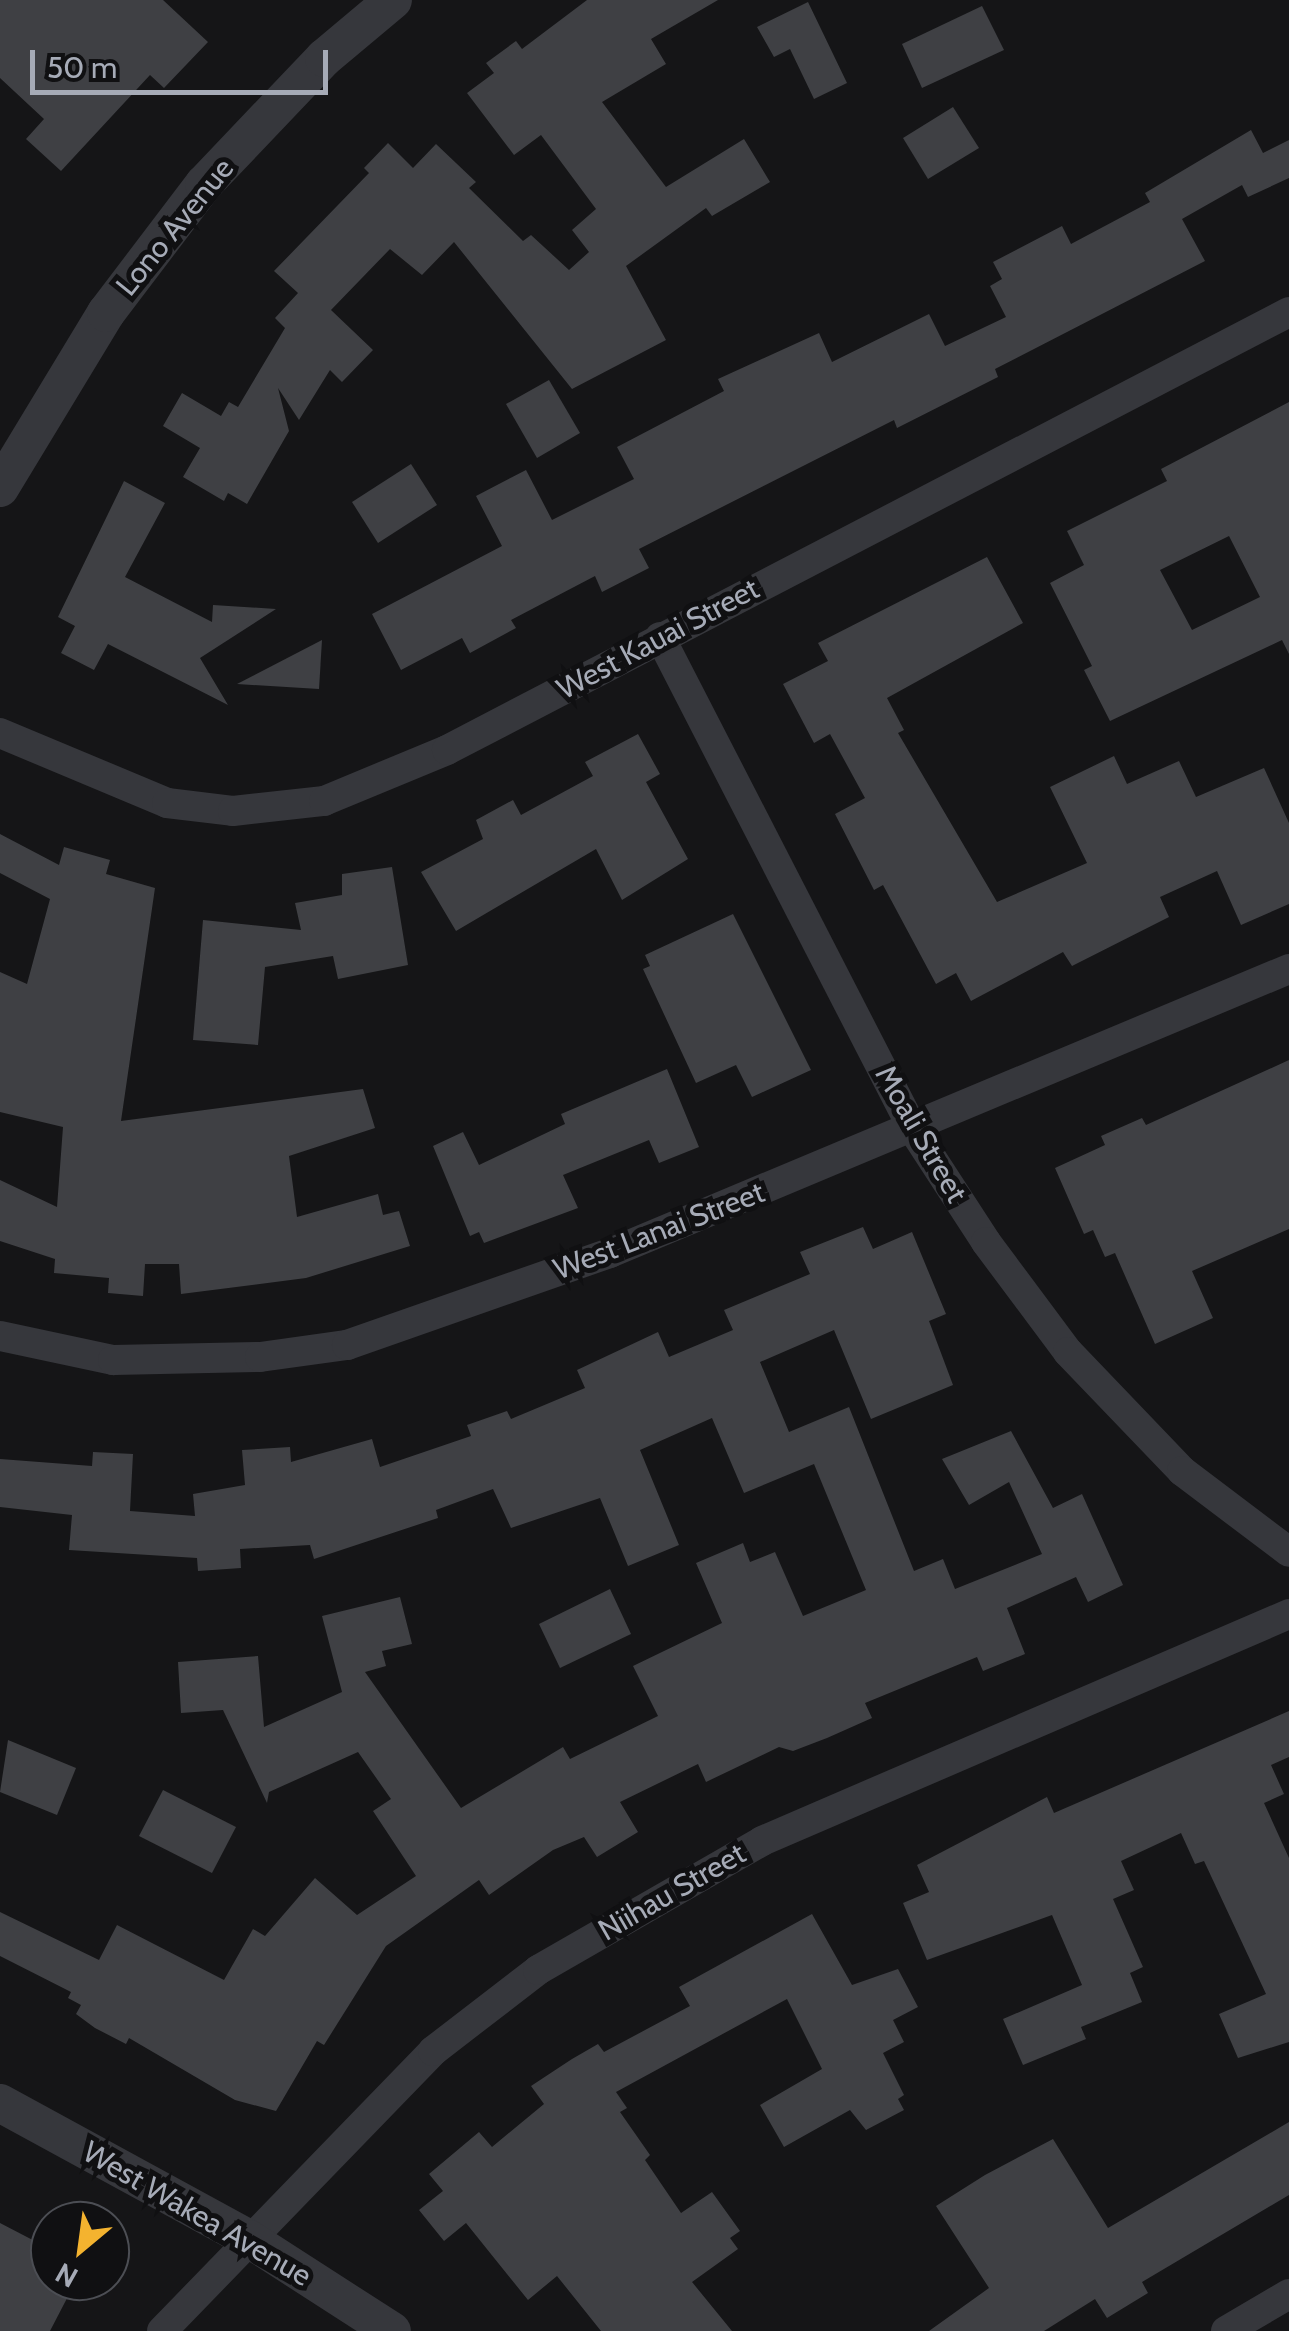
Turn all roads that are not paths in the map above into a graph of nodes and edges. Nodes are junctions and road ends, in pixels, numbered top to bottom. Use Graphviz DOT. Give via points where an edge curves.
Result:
graph roads {
  1 [pos="393,0"];
  2 [pos="1289,312"];
  3 [pos="0,488"];
  4 [pos="660,637"];
  5 [pos="0,733"];
  6 [pos="1289,969"];
  7 [pos="914,1131"];
  8 [pos="0,1336"];
  9 [pos="1289,1552"];
  10 [pos="1289,1614"];
  11 [pos="0,2103"];
  12 [pos="249,2239"];
  13 [pos="1289,2294"];
  14 [pos="162,2331"];
  15 [pos="392,2331"];
  16 [pos="1226,2331"];
  1 -- 3 [label="street, Lono Avenue" via="324,58 204,184 106,313"];
  2 -- 4 [label="street, West Kauai Street"];
  4 -- 5 [label="street, West Kauai Street" via="447,750 324,801 233,811 167,803"];
  4 -- 7 [label="street, Moali Street"];
  6 -- 7 [label="street, West Lanai Street"];
  7 -- 8 [label="street, West Lanai Street" via="610,1252 347,1345 260,1357 113,1360"];
  7 -- 9 [label="street, Moali Street" via="1068,1352 1182,1471"];
  10 -- 12 [label="street, Niihau Street" via="762,1841 630,1913 538,1970 433,2051"];
  11 -- 12 [label="street, West Wakea Avenue"];
  12 -- 14 [label="street, Niihau Street"];
  12 -- 15 [label="street, West Wakea Avenue"];
  13 -- 16 [label="street"];
}
